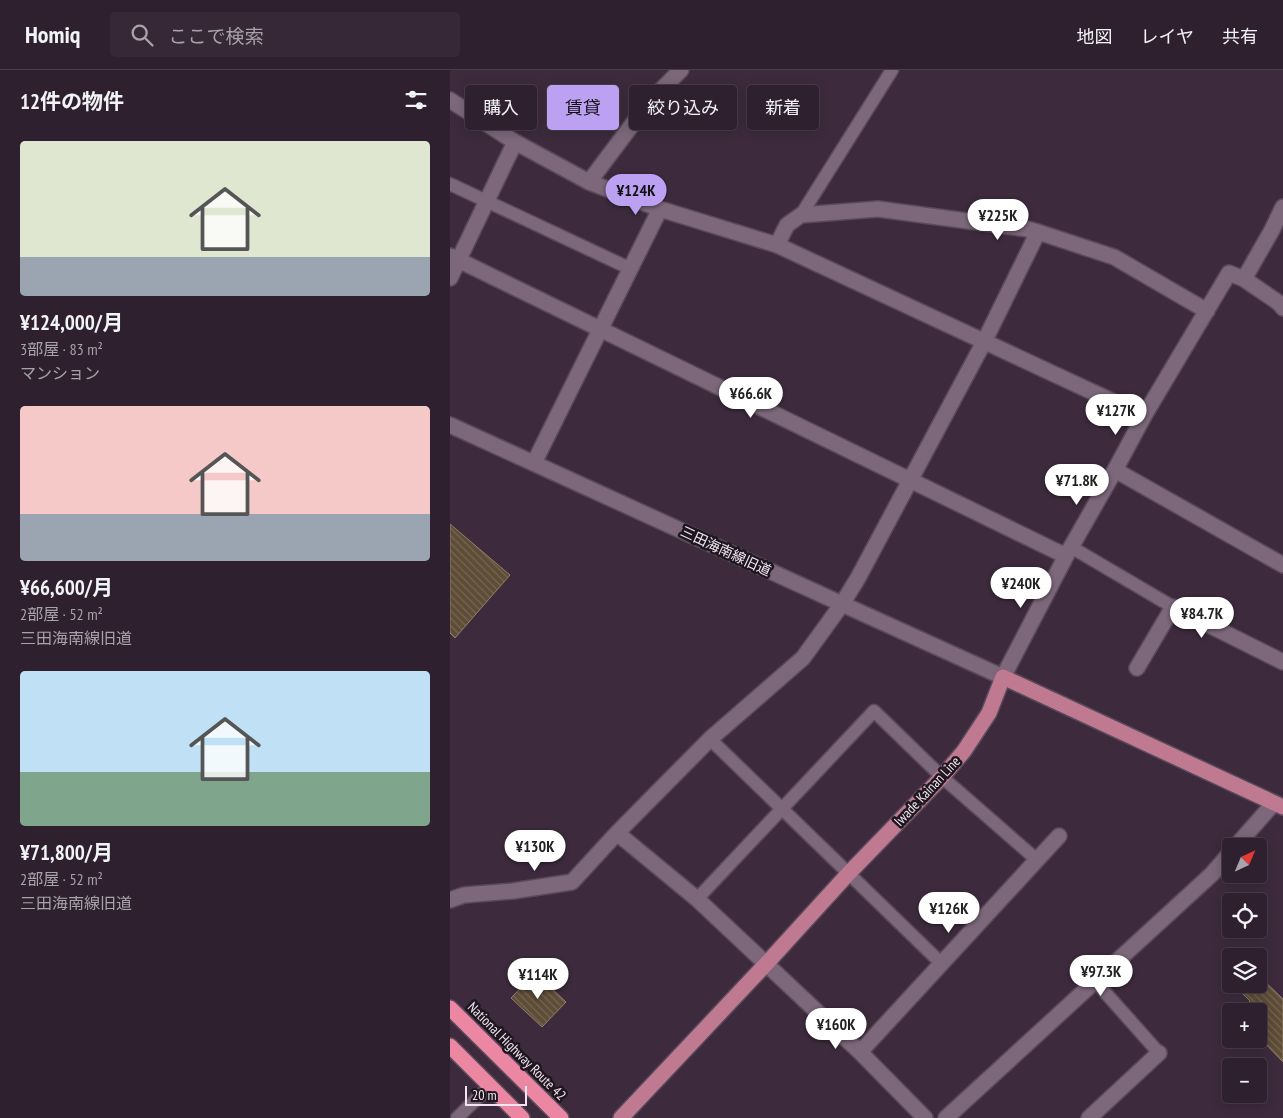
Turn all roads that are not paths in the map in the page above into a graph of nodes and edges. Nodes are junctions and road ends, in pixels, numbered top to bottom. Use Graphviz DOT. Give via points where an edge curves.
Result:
graph roads {
  1 [pos="681,70"];
  2 [pos="892,70"];
  3 [pos="450,100"];
  4 [pos="515,142"];
  5 [pos="589,182"];
  6 [pos="450,184"];
  7 [pos="487,201"];
  8 [pos="1283,207"];
  9 [pos="660,209"];
  10 [pos="801,215"];
  11 [pos="1038,232"];
  12 [pos="777,244"];
  13 [pos="454,258"];
  14 [pos="631,269"];
  15 [pos="450,278"];
  16 [pos="1244,279"];
  17 [pos="1283,308"];
  18 [pos="1207,311"];
  19 [pos="601,329"];
  20 [pos="984,342"];
  21 [pos="1144,416"];
  22 [pos="450,425"];
  23 [pos="534,463"];
  24 [pos="1115,470"];
  25 [pos="910,480"];
  26 [pos="1069,551"];
  27 [pos="1283,565"];
  28 [pos="842,604"];
  29 [pos="1173,608"];
  30 [pos="1283,662"];
  31 [pos="1137,668"];
  32 [pos="1003,677"];
  33 [pos="710,739"];
  34 [pos="942,777"];
  35 [pos="1278,805"];
  36 [pos="781,809"];
  37 [pos="617,833"];
  38 [pos="1059,836"];
  39 [pos="1244,838"];
  40 [pos="1037,860"];
  41 [pos="1222,862"];
  42 [pos="848,874"];
  43 [pos="697,899"];
  44 [pos="450,900"];
  45 [pos="766,964"];
  46 [pos="942,964"];
  47 [pos="1095,982"];
  48 [pos="450,1008"];
  49 [pos="450,1046"];
  50 [pos="860,1052"];
  51 [pos="1159,1053"];
  52 [pos="490,1086"];
  53 [pos="457,1118"];
  54 [pos="522,1118"];
  55 [pos="561,1118"];
  56 [pos="621,1118"];
  57 [pos="925,1118"];
  58 [pos="946,1118"];
  59 [pos="1089,1118"];
  1 -- 5 [label="street" via="650,101"];
  2 -- 10 [label="lane"];
  3 -- 4 [label="street"];
  4 -- 5 [label="street"];
  4 -- 7 [label="street"];
  5 -- 9 [label="street"];
  6 -- 7 [label="lane"];
  7 -- 13 [label="street"];
  7 -- 14 [label="lane"];
  8 -- 16 [label="street"];
  9 -- 12 [label="street"];
  9 -- 14 [label="street"];
  10 -- 11 [label="street" via="878,210"];
  10 -- 12 [label="street" via="787,225"];
  11 -- 18 [label="street" via="1114,257"];
  11 -- 20 [label="street"];
  12 -- 20 [label="street"];
  13 -- 15 [label="street"];
  13 -- 19 [label="street"];
  14 -- 19 [label="street"];
  16 -- 17 [label="street"];
  16 -- 18 [label="street" via="1229,273"];
  18 -- 21 [label="street"];
  19 -- 23 [label="street"];
  19 -- 25 [label="street"];
  20 -- 21 [label="street"];
  20 -- 25 [label="street"];
  21 -- 24 [label="street"];
  22 -- 23 [label="street, 三田海南線旧道"];
  23 -- 28 [label="street, 三田海南線旧道"];
  24 -- 26 [label="street"];
  24 -- 27 [label="street"];
  25 -- 26 [label="street"];
  25 -- 28 [label="street"];
  26 -- 29 [label="lane"];
  26 -- 32 [label="street"];
  28 -- 32 [label="street, 三田海南線旧道"];
  28 -- 33 [label="street" via="803,658"];
  29 -- 30 [label="street"];
  29 -- 31 [label="street"];
  32 -- 34 [label="main road, Iwade Kainan Line" via="989,713"];
  32 -- 35 [label="main road"];
  33 -- 36 [label="lane"];
  33 -- 37 [label="street"];
  34 -- 36 [label="lane" via="874,711"];
  34 -- 40 [label="lane"];
  34 -- 42 [label="main road, Iwade Kainan Line"];
  35 -- 39 [label="street"];
  36 -- 42 [label="lane"];
  36 -- 43 [label="lane"];
  37 -- 43 [label="street"];
  37 -- 44 [label="street" via="572,882 464,895"];
  38 -- 40 [label="street"];
  40 -- 46 [label="street"];
  41 -- 47 [label="street"];
  42 -- 45 [label="main road, Iwade Kainan Line"];
  42 -- 46 [label="lane"];
  43 -- 45 [label="street"];
  45 -- 50 [label="street"];
  45 -- 56 [label="main road, Iwade Kainan Line"];
  46 -- 50 [label="street"];
  47 -- 51 [label="lane"];
  47 -- 58 [label="street"];
  48 -- 55 [label="highway, National Highway Route 42"];
  49 -- 52 [label="highway"];
  50 -- 57 [label="street"];
  51 -- 59 [label="street"];
  52 -- 53 [label="lane"];
  52 -- 54 [label="highway"];
}
